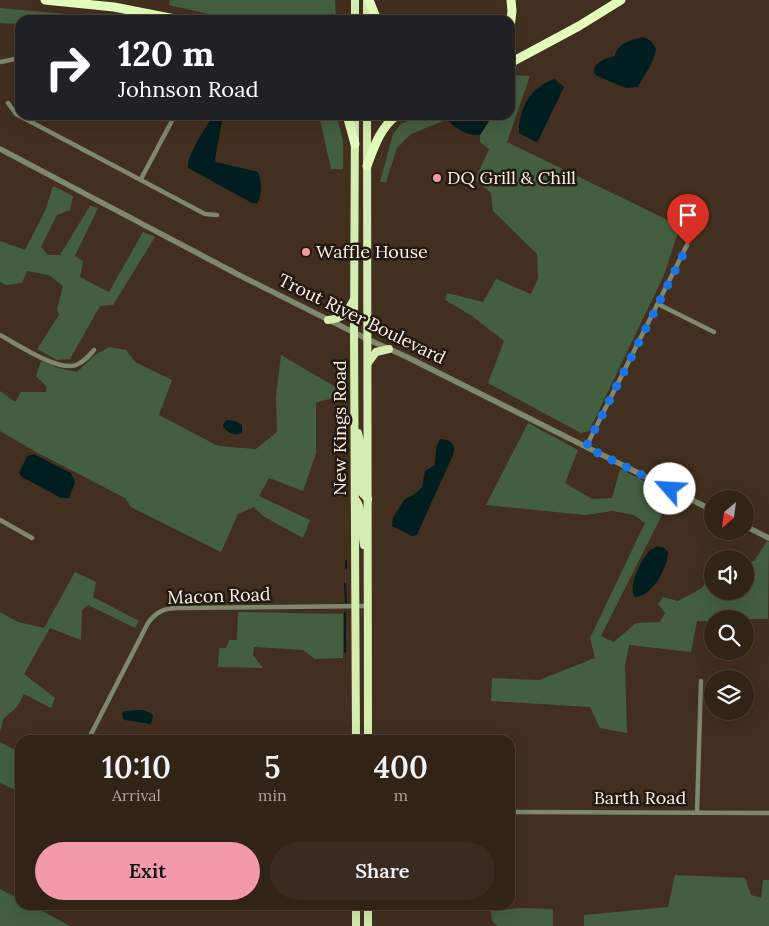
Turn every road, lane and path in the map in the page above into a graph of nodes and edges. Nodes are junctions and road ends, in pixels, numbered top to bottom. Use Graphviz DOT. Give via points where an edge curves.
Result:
graph roads {
  1 [pos="45,0"];
  2 [pos="355,0"];
  3 [pos="368,0"];
  4 [pos="511,0"];
  5 [pos="621,0"];
  6 [pos="155,15"];
  7 [pos="355,15"];
  8 [pos="367,15"];
  9 [pos="374,15"];
  10 [pos="512,15"];
  11 [pos="15,59"];
  12 [pos="515,59"];
  13 [pos="0,62"];
  14 [pos="8,103"];
  15 [pos="15,113"];
  16 [pos="28,120"];
  17 [pos="172,120"];
  18 [pos="348,120"];
  19 [pos="355,120"];
  20 [pos="367,120"];
  21 [pos="392,120"];
  22 [pos="355,144"];
  23 [pos="0,149"];
  24 [pos="367,166"];
  25 [pos="141,179"];
  26 [pos="217,214"];
  27 [pos="688,245"];
  28 [pos="354,299"];
  29 [pos="658,304"];
  30 [pos="328,320"];
  31 [pos="714,332"];
  32 [pos="354,333"];
  33 [pos="0,335"];
  34 [pos="367,339"];
  35 [pos="389,349"];
  36 [pos="94,350"];
  37 [pos="367,364"];
  38 [pos="355,417"];
  39 [pos="586,447"];
  40 [pos="355,499"];
  41 [pos="368,499"];
  42 [pos="704,506"];
  43 [pos="0,520"];
  44 [pos="754,530"];
  45 [pos="32,538"];
  46 [pos="769,538"];
  47 [pos="368,564"];
  48 [pos="356,606"];
  49 [pos="368,606"];
  50 [pos="701,681"];
  51 [pos="91,735"];
  52 [pos="356,735"];
  53 [pos="368,735"];
  54 [pos="515,812"];
  55 [pos="697,812"];
  56 [pos="769,813"];
  57 [pos="356,910"];
  58 [pos="368,910"];
  59 [pos="356,926"];
  60 [pos="368,926"];
  1 -- 6 [label="highway"];
  2 -- 7 [label="highway"];
  3 -- 8 [label="highway"];
  3 -- 9 [label="highway"];
  4 -- 10 [label="highway"];
  5 -- 12 [label="highway"];
  11 -- 13 [label="street"];
  14 -- 15 [label="street"];
  16 -- 25 [label="street"];
  17 -- 25 [label="street"];
  18 -- 22 [label="highway"];
  19 -- 22 [label="highway, New Kings Road"];
  20 -- 24 [label="highway, New Kings Road"];
  21 -- 24 [label="highway" via="375,142"];
  22 -- 28 [label="highway, New Kings Road"];
  23 -- 30 [label="street, Trout River Boulevard"];
  24 -- 34 [label="highway, New Kings Road"];
  25 -- 26 [label="street" via="205,214"];
  27 -- 29 [label="street"];
  28 -- 30 [label="highway" via="344,316"];
  28 -- 32 [label="highway, New Kings Road"];
  29 -- 31 [label="street"];
  29 -- 39 [label="street"];
  30 -- 32 [label="street, Trout River Boulevard"];
  32 -- 34 [label="street, Trout River Boulevard"];
  32 -- 38 [label="highway, New Kings Road"];
  33 -- 36 [label="street" via="62,365 76,365"];
  34 -- 35 [label="street, Trout River Boulevard"];
  34 -- 37 [label="highway, New Kings Road"];
  35 -- 37 [label="highway" via="376,352"];
  35 -- 39 [label="street, Trout River Boulevard"];
  37 -- 41 [label="highway, New Kings Road"];
  38 -- 40 [label="highway, New Kings Road"];
  38 -- 41 [label="highway" via="362,449 362,493"];
  39 -- 42 [label="street, Trout River Boulevard"];
  40 -- 47 [label="highway" via="361,508"];
  40 -- 48 [label="highway, New Kings Road"];
  41 -- 47 [label="highway, New Kings Road"];
  43 -- 45 [label="street"];
  44 -- 46 [label="street"];
  47 -- 49 [label="highway, New Kings Road"];
  48 -- 49 [label="street, Macon Road"];
  48 -- 51 [label="street, Macon Road" via="178,608 159,611 148,623"];
  48 -- 52 [label="highway, New Kings Road"];
  49 -- 53 [label="highway, New Kings Road"];
  50 -- 55 [label="street"];
  54 -- 55 [label="street, Barth Road"];
  55 -- 56 [label="street, Barth Road"];
  57 -- 59 [label="highway"];
  58 -- 60 [label="highway"];
}
